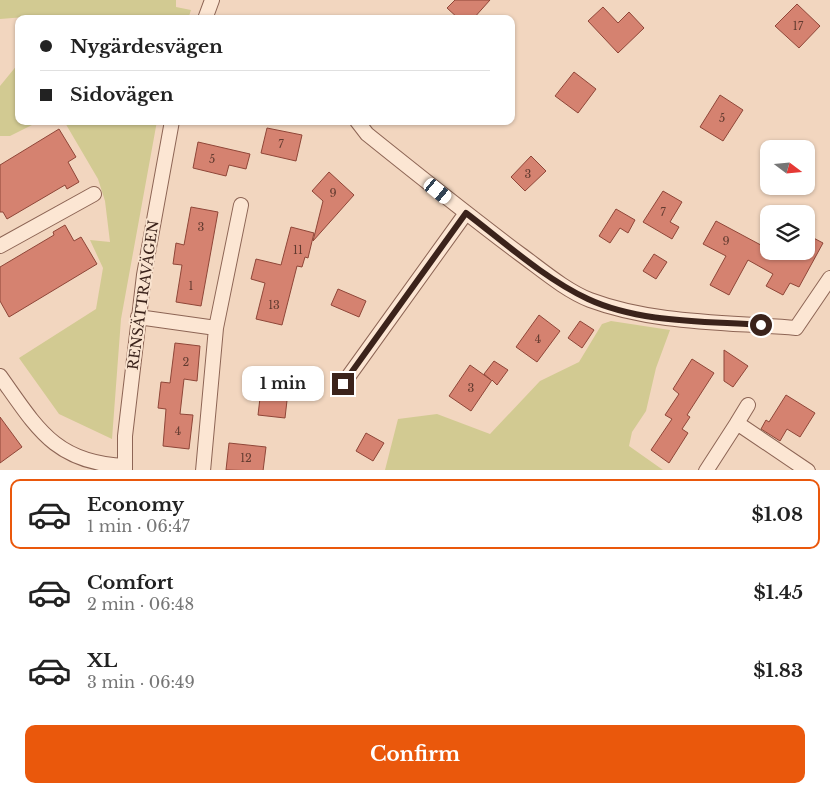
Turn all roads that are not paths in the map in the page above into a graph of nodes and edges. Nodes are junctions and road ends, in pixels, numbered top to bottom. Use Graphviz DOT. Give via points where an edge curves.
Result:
graph roads {
  1 [pos="212,0"];
  2 [pos="207,15"];
  3 [pos="171,125"];
  4 [pos="360,125"];
  5 [pos="94,194"];
  6 [pos="241,205"];
  7 [pos="466,213"];
  8 [pos="0,246"];
  9 [pos="830,278"];
  10 [pos="138,317"];
  11 [pos="216,328"];
  12 [pos="0,376"];
  13 [pos="343,384"];
  14 [pos="748,404"];
  15 [pos="737,423"];
  16 [pos="125,468"];
  17 [pos="203,470"];
  18 [pos="706,470"];
  19 [pos="808,470"];
  1 -- 2 [label="street"];
  3 -- 10 [label="street, RENSÄTTRAVÄGEN"];
  4 -- 7 [label="street"];
  5 -- 8 [label="street"];
  6 -- 11 [label="street"];
  7 -- 9 [label="street" via="555,280 588,299 655,316 796,328"];
  7 -- 13 [label="street"];
  10 -- 11 [label="street"];
  10 -- 16 [label="street, RENSÄTTRAVÄGEN" via="125,436"];
  11 -- 17 [label="street"];
  12 -- 16 [label="street" via="34,424 52,443 84,460"];
  14 -- 15 [label="street"];
  15 -- 18 [label="street"];
  15 -- 19 [label="street"];
}
